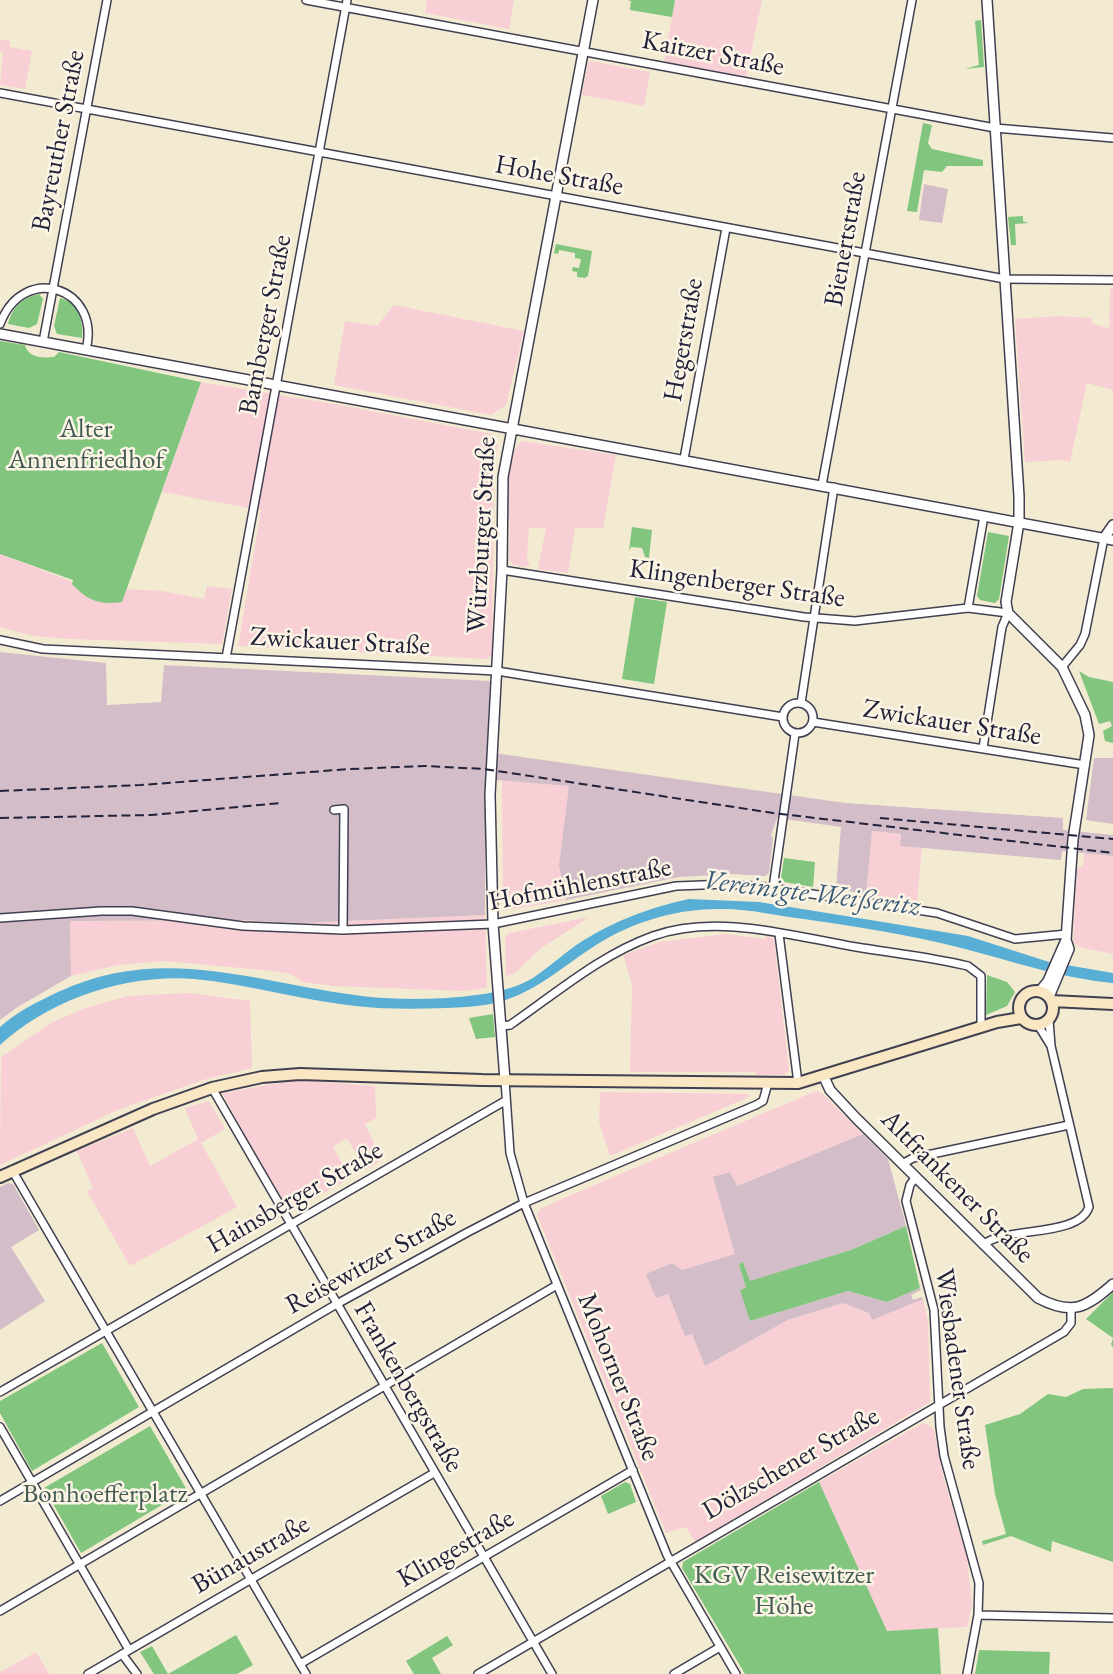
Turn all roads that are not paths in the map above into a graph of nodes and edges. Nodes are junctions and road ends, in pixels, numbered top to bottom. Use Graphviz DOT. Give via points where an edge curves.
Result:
graph roads {
  1 [pos="106,0"];
  2 [pos="306,0"];
  3 [pos="593,0"];
  4 [pos="912,0"];
  5 [pos="987,0"];
  6 [pos="346,4"];
  7 [pos="583,51"];
  8 [pos="0,93"];
  9 [pos="86,109"];
  10 [pos="892,109"];
  11 [pos="995,128"];
  12 [pos="1113,138"];
  13 [pos="319,153"];
  14 [pos="556,197"];
  15 [pos="726,228"];
  16 [pos="865,254"];
  17 [pos="1005,279"];
  18 [pos="1113,280"];
  19 [pos="53,289"];
  20 [pos="0,324"];
  21 [pos="0,334"];
  22 [pos="43,342"];
  23 [pos="86,350"];
  24 [pos="276,385"];
  25 [pos="510,428"];
  26 [pos="684,459"];
  27 [pos="822,485"];
  28 [pos="834,487"];
  29 [pos="984,516"];
  30 [pos="1019,522"];
  31 [pos="1113,525"];
  32 [pos="1109,539"];
  33 [pos="502,570"];
  34 [pos="968,608"];
  35 [pos="1008,614"];
  36 [pos="813,617"];
  37 [pos="0,640"];
  38 [pos="226,658"];
  39 [pos="1062,668"];
  40 [pos="497,671"];
  41 [pos="801,703"];
  42 [pos="783,717"];
  43 [pos="813,722"];
  44 [pos="795,734"];
  45 [pos="983,748"];
  46 [pos="1085,765"];
  47 [pos="334,810"];
  48 [pos="772,888"];
  49 [pos="0,918"];
  50 [pos="493,924"];
  51 [pos="343,930"];
  52 [pos="779,934"];
  53 [pos="1066,937"];
  54 [pos="1048,999"];
  55 [pos="1113,1004"];
  56 [pos="1020,1013"];
  57 [pos="981,1023"];
  58 [pos="1038,1025"];
  59 [pos="502,1026"];
  60 [pos="1051,1046"];
  61 [pos="824,1077"];
  62 [pos="505,1080"];
  63 [pos="768,1083"];
  64 [pos="798,1083"];
  65 [pos="212,1088"];
  66 [pos="505,1101"];
  67 [pos="1070,1125"];
  68 [pos="902,1164"];
  69 [pos="12,1170"];
  70 [pos="0,1177"];
  71 [pos="915,1178"];
  72 [pos="524,1203"];
  73 [pos="289,1225"];
  74 [pos="983,1245"];
  75 [pos="1113,1284"];
  76 [pos="558,1285"];
  77 [pos="335,1305"];
  78 [pos="1071,1310"];
  79 [pos="105,1331"];
  80 [pos="384,1387"];
  81 [pos="0,1392"];
  82 [pos="939,1403"];
  83 [pos="153,1413"];
  84 [pos="0,1427"];
  85 [pos="633,1470"];
  86 [pos="435,1473"];
  87 [pos="32,1483"];
  88 [pos="201,1495"];
  89 [pos="0,1501"];
  90 [pos="484,1557"];
  91 [pos="670,1562"];
  92 [pos="80,1565"];
  93 [pos="250,1580"];
  94 [pos="0,1611"];
  95 [pos="978,1615"];
  96 [pos="1113,1618"];
  97 [pos="533,1642"];
  98 [pos="720,1647"];
  99 [pos="125,1652"];
  100 [pos="300,1664"];
  101 [pos="88,1674"];
  102 [pos="137,1674"];
  103 [pos="306,1674"];
  104 [pos="478,1674"];
  105 [pos="552,1674"];
  106 [pos="674,1674"];
  107 [pos="736,1674"];
  108 [pos="967,1674"];
  1 -- 9 [label="street, Bayreuther Straße"];
  2 -- 6 [label="street, Kaitzer Straße"];
  3 -- 7 [label="street, Würzburger Straße"];
  4 -- 10 [label="street, Bienertstraße"];
  5 -- 11 [label="street"];
  6 -- 7 [label="street, Kaitzer Straße"];
  6 -- 13 [label="street, Bamberger Straße"];
  7 -- 10 [label="street, Kaitzer Straße"];
  7 -- 14 [label="street, Würzburger Straße"];
  8 -- 9 [label="street, Hohe Straße"];
  9 -- 13 [label="street, Hohe Straße"];
  9 -- 19 [label="street, Bayreuther Straße"];
  10 -- 11 [label="street, Kaitzer Straße"];
  10 -- 16 [label="street, Bienertstraße"];
  11 -- 12 [label="street, Kaitzer Straße"];
  11 -- 17 [label="street"];
  13 -- 14 [label="street, Hohe Straße"];
  13 -- 24 [label="street, Bamberger Straße"];
  14 -- 15 [label="street, Hohe Straße"];
  14 -- 25 [label="street, Würzburger Straße"];
  15 -- 16 [label="street, Hohe Straße"];
  15 -- 26 [label="street, Hegerstraße"];
  16 -- 17 [label="street, Hohe Straße"];
  16 -- 27 [label="street, Bienertstraße"];
  17 -- 18 [label="street, Hohe Straße"];
  17 -- 30 [label="street"];
  19 -- 20 [label="street" via="33,288 24,292 11,303"];
  19 -- 22 [label="street, Bayreuther Straße"];
  19 -- 23 [label="street" via="71,296 83,311 90,330"];
  21 -- 22 [label="street"];
  22 -- 23 [label="street"];
  23 -- 24 [label="street"];
  24 -- 25 [label="street"];
  24 -- 38 [label="street, Bamberger Straße"];
  25 -- 26 [label="street"];
  25 -- 33 [label="street, Würzburger Straße" via="503,477"];
  26 -- 27 [label="street"];
  27 -- 28 [label="street"];
  28 -- 29 [label="street"];
  28 -- 36 [label="street"];
  29 -- 30 [label="street"];
  29 -- 34 [label="street"];
  30 -- 32 [label="street"];
  30 -- 35 [label="street" via="1006,602"];
  31 -- 32 [label="street"];
  32 -- 39 [label="street" via="1089,622 1080,645"];
  33 -- 36 [label="street, Klingenberger Straße"];
  33 -- 40 [label="street, Würzburger Straße"];
  34 -- 35 [label="street, Klingenberger Straße"];
  34 -- 36 [label="street, Klingenberger Straße" via="855,621"];
  35 -- 39 [label="street"];
  35 -- 45 [label="street" via="1002,627"];
  36 -- 41 [label="street"];
  37 -- 38 [label="street, Zwickauer Straße" via="44,649"];
  38 -- 40 [label="street, Zwickauer Straße"];
  39 -- 46 [label="street" via="1088,725"];
  40 -- 42 [label="street, Zwickauer Straße"];
  40 -- 50 [label="street, Würzburger Straße" via="490,795"];
  41 -- 42 [label="street" via="789,706"];
  41 -- 43 [label="street" via="811,710"];
  42 -- 44 [label="street" via="786,727"];
  43 -- 44 [label="street" via="807,731"];
  43 -- 45 [label="street, Zwickauer Straße"];
  44 -- 48 [label="street"];
  45 -- 46 [label="street, Zwickauer Straße"];
  46 -- 53 [label="street" via="1073,839"];
  47 -- 51 [label="street" via="344,809"];
  48 -- 50 [label="street, Hofmühlenstraße" via="728,884 676,886"];
  48 -- 53 [label="street, Hofmühlenstraße" via="937,913 1015,939"];
  49 -- 51 [label="street, Hofmühlenstraße" via="132,911 243,926"];
  50 -- 51 [label="street, Hofmühlenstraße"];
  50 -- 59 [label="street, Würzburger Straße"];
  52 -- 57 [label="street" via="974,969 981,976"];
  52 -- 59 [label="street" via="734,927 691,928 655,935 602,961 510,1025"];
  52 -- 64 [label="street"];
  53 -- 54 [label="street" via="1069,949 1062,956"];
  54 -- 55 [label="main road"];
  54 -- 56 [label="main road" via="1026,993"];
  54 -- 58 [label="main road"];
  54 -- 60 [label="street"];
  56 -- 57 [label="main road" via="997,1022"];
  56 -- 58 [label="main road" via="1031,1025"];
  57 -- 61 [label="main road"];
  58 -- 60 [label="street"];
  59 -- 62 [label="street, Würzburger Straße"];
  60 -- 67 [label="street"];
  61 -- 64 [label="main road"];
  61 -- 68 [label="street, Altfrankener Straße" via="830,1090"];
  62 -- 63 [label="main road"];
  62 -- 65 [label="main road" via="283,1074"];
  62 -- 66 [label="street, Mohorner Straße"];
  63 -- 64 [label="main road"];
  63 -- 72 [label="street, Reisewitzer Straße" via="763,1101 756,1105"];
  65 -- 69 [label="main road" via="112,1125"];
  65 -- 73 [label="street, Frankenbergstraße"];
  66 -- 72 [label="street, Mohorner Straße" via="510,1153"];
  66 -- 73 [label="street, Hainsberger Straße"];
  67 -- 68 [label="street" via="912,1158"];
  67 -- 74 [label="street" via="1087,1212 1068,1223 995,1237"];
  68 -- 71 [label="street, Altfrankener Straße"];
  69 -- 70 [label="main road"];
  69 -- 79 [label="street"];
  71 -- 74 [label="street, Altfrankener Straße"];
  71 -- 82 [label="street, Wiesbadener Straße" via="906,1201 934,1311"];
  72 -- 76 [label="street, Mohorner Straße"];
  72 -- 77 [label="street, Reisewitzer Straße"];
  73 -- 77 [label="street, Frankenbergstraße"];
  73 -- 79 [label="street, Hainsberger Straße"];
  74 -- 78 [label="street, Altfrankener Straße" via="1038,1298"];
  75 -- 78 [label="street" via="1089,1304"];
  76 -- 80 [label="street"];
  76 -- 85 [label="street, Mohorner Straße"];
  77 -- 80 [label="street, Frankenbergstraße"];
  77 -- 83 [label="street, Reisewitzer Straße"];
  78 -- 82 [label="street, Dölzschener Straße" via="1071,1323 1064,1332"];
  79 -- 81 [label="street"];
  79 -- 83 [label="street"];
  80 -- 86 [label="street, Frankenbergstraße"];
  80 -- 88 [label="street"];
  82 -- 91 [label="street, Dölzschener Straße"];
  82 -- 95 [label="street, Wiesbadener Straße" via="946,1463 979,1583"];
  83 -- 87 [label="street, Reisewitzer Straße"];
  83 -- 88 [label="street"];
  84 -- 87 [label="street"];
  85 -- 90 [label="street, Klingestraße"];
  85 -- 91 [label="street, Mohorner Straße"];
  86 -- 90 [label="street, Frankenbergstraße"];
  86 -- 93 [label="street, Bünaustraße"];
  87 -- 89 [label="street, Reisewitzer Straße"];
  87 -- 92 [label="street"];
  88 -- 92 [label="street"];
  88 -- 93 [label="street"];
  90 -- 97 [label="street, Frankenbergstraße"];
  90 -- 100 [label="street, Klingestraße"];
  91 -- 97 [label="street, Dölzschener Straße"];
  91 -- 98 [label="street, Mohorner Straße"];
  92 -- 94 [label="street"];
  92 -- 99 [label="street"];
  93 -- 99 [label="street, Bünaustraße"];
  93 -- 100 [label="street"];
  95 -- 96 [label="street"];
  95 -- 108 [label="street, Wiesbadener Straße"];
  97 -- 104 [label="street, Dölzschener Straße"];
  97 -- 105 [label="street, Frankenbergstraße"];
  98 -- 106 [label="street"];
  98 -- 107 [label="street, Mohorner Straße"];
  99 -- 101 [label="street, Bünaustraße"];
  99 -- 102 [label="street"];
  100 -- 103 [label="street"];
}
